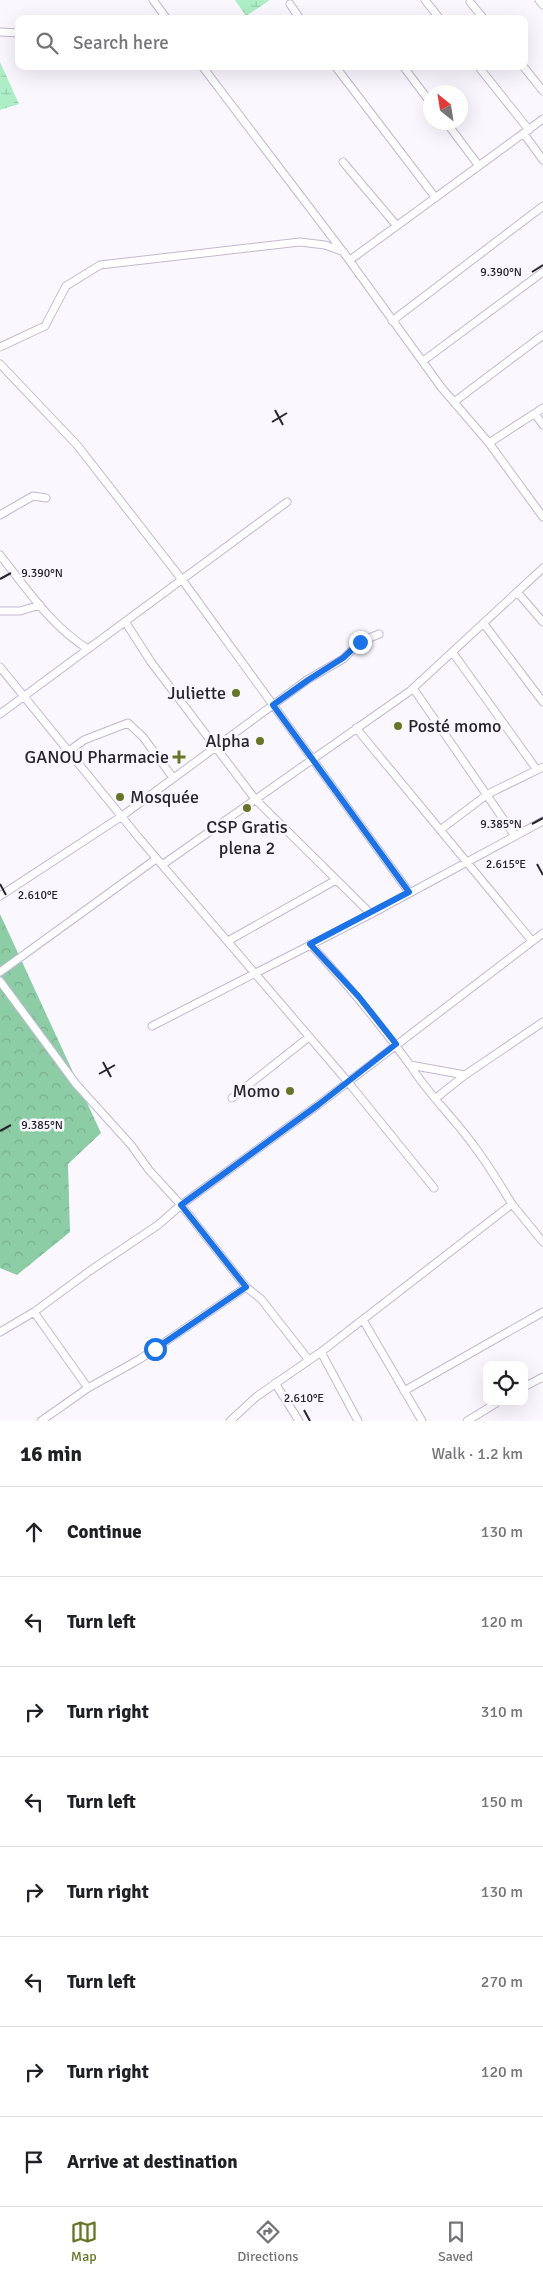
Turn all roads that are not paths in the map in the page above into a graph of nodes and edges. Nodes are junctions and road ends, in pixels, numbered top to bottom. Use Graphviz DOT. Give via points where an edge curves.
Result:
graph roads {
  1 [pos="153,0"];
  2 [pos="425,0"];
  3 [pos="539,0"];
  4 [pos="470,2"];
  5 [pos="290,4"];
  6 [pos="543,5"];
  7 [pos="164,15"];
  8 [pos="297,15"];
  9 [pos="437,15"];
  10 [pos="481,15"];
  11 [pos="0,32"];
  12 [pos="15,33"];
  13 [pos="205,70"];
  14 [pos="338,70"];
  15 [pos="406,70"];
  16 [pos="481,70"];
  17 [pos="526,70"];
  18 [pos="543,91"];
  19 [pos="423,93"];
  20 [pos="543,119"];
  21 [pos="452,130"];
  22 [pos="527,132"];
  23 [pos="543,160"];
  24 [pos="343,162"];
  25 [pos="479,166"];
  26 [pos="435,197"];
  27 [pos="543,206"];
  28 [pos="397,226"];
  29 [pos="344,252"];
  30 [pos="350,260"];
  31 [pos="543,272"];
  32 [pos="392,321"];
  33 [pos="543,335"];
  34 [pos="0,347"];
  35 [pos="422,361"];
  36 [pos="0,364"];
  37 [pos="454,402"];
  38 [pos="543,408"];
  39 [pos="535,414"];
  40 [pos="543,425"];
  41 [pos="489,443"];
  42 [pos="46,498"];
  43 [pos="287,502"];
  44 [pos="0,515"];
  45 [pos="543,517"];
  46 [pos="0,556"];
  47 [pos="543,568"];
  48 [pos="183,581"];
  49 [pos="518,593"];
  50 [pos="40,605"];
  51 [pos="0,610"];
  52 [pos="543,622"];
  53 [pos="126,623"];
  54 [pos="484,624"];
  55 [pos="379,634"];
  56 [pos="88,649"];
  57 [pos="453,653"];
  58 [pos="0,667"];
  59 [pos="414,688"];
  60 [pos="24,696"];
  61 [pos="543,702"];
  62 [pos="273,705"];
  63 [pos="0,714"];
  64 [pos="356,728"];
  65 [pos="214,747"];
  66 [pos="69,751"];
  67 [pos="313,759"];
  68 [pos="540,769"];
  69 [pos="171,775"];
  70 [pos="488,794"];
  71 [pos="255,799"];
  72 [pos="122,816"];
  73 [pos="543,821"];
  74 [pos="440,830"];
  75 [pos="515,836"];
  76 [pos="156,859"];
  77 [pos="468,862"];
  78 [pos="162,865"];
  79 [pos="336,880"];
  80 [pos="409,892"];
  81 [pos="0,896"];
  82 [pos="371,914"];
  83 [pos="543,933"];
  84 [pos="228,941"];
  85 [pos="532,941"];
  86 [pos="310,944"];
  87 [pos="0,972"];
  88 [pos="256,974"];
  89 [pos="0,981"];
  90 [pos="543,1022"];
  91 [pos="152,1026"];
  92 [pos="309,1037"];
  93 [pos="396,1044"];
  94 [pos="410,1065"];
  95 [pos="465,1075"];
  96 [pos="348,1082"];
  97 [pos="232,1098"];
  98 [pos="436,1098"];
  99 [pos="434,1188"];
  100 [pos="512,1204"];
  101 [pos="181,1205"];
  102 [pos="543,1242"];
  103 [pos="246,1287"];
  104 [pos="34,1312"];
  105 [pos="543,1312"];
  106 [pos="363,1320"];
  107 [pos="0,1332"];
  108 [pos="321,1352"];
  109 [pos="308,1359"];
  110 [pos="543,1377"];
  111 [pos="275,1383"];
  112 [pos="528,1386"];
  113 [pos="88,1388"];
  114 [pos="404,1392"];
  115 [pos="491,1406"];
  116 [pos="41,1421"];
  117 [pos="230,1421"];
  118 [pos="299,1421"];
  119 [pos="358,1421"];
  120 [pos="422,1421"];
  121 [pos="466,1421"];
  1 -- 7 [label="street"];
  2 -- 9 [label="street"];
  3 -- 6 [label="street"];
  4 -- 10 [label="street"];
  5 -- 8 [label="street"];
  11 -- 12 [label="street"];
  13 -- 29 [label="street"];
  14 -- 26 [label="street"];
  15 -- 19 [label="street"];
  16 -- 22 [label="street"];
  17 -- 18 [label="street"];
  20 -- 22 [label="street"];
  21 -- 25 [label="street"];
  22 -- 23 [label="street"];
  22 -- 25 [label="street"];
  24 -- 28 [label="street"];
  25 -- 26 [label="street"];
  26 -- 28 [label="street"];
  27 -- 32 [label="street"];
  28 -- 30 [label="street"];
  29 -- 30 [label="street"];
  29 -- 34 [label="street" via="325,245 300,242 100,266 66,286 45,326"];
  30 -- 32 [label="street"];
  31 -- 35 [label="street"];
  32 -- 35 [label="street"];
  33 -- 37 [label="street"];
  35 -- 37 [label="street"];
  36 -- 48 [label="street" via="77,445"];
  37 -- 41 [label="street"];
  38 -- 39 [label="street"];
  39 -- 40 [label="street"];
  39 -- 41 [label="street"];
  41 -- 45 [label="street"];
  42 -- 44 [label="street" via="33,496"];
  43 -- 48 [label="street"];
  46 -- 50 [label="street"];
  47 -- 49 [label="street"];
  48 -- 53 [label="street"];
  48 -- 62 [label="street"];
  49 -- 52 [label="street"];
  49 -- 54 [label="street"];
  50 -- 51 [label="street" via="20,611"];
  50 -- 56 [label="street" via="66,634"];
  53 -- 56 [label="street"];
  53 -- 65 [label="street"];
  54 -- 57 [label="street"];
  54 -- 61 [label="street"];
  55 -- 62 [label="street" via="360,642 343,658"];
  56 -- 60 [label="street"];
  57 -- 59 [label="street"];
  57 -- 68 [label="street"];
  58 -- 60 [label="street"];
  59 -- 64 [label="street"];
  59 -- 70 [label="street"];
  60 -- 63 [label="street"];
  60 -- 66 [label="street"];
  62 -- 65 [label="street"];
  62 -- 67 [label="street"];
  64 -- 67 [label="street"];
  64 -- 74 [label="street"];
  65 -- 71 [label="street"];
  65 -- 72 [label="street"];
  66 -- 69 [label="street" via="84,740 128,723 143,737"];
  66 -- 72 [label="street"];
  67 -- 71 [label="street"];
  67 -- 80 [label="street"];
  68 -- 70 [label="street"];
  70 -- 74 [label="street"];
  70 -- 75 [label="street"];
  71 -- 78 [label="street"];
  71 -- 79 [label="street"];
  72 -- 76 [label="street"];
  72 -- 81 [label="street"];
  73 -- 75 [label="street"];
  74 -- 77 [label="street"];
  75 -- 77 [label="street"];
  76 -- 78 [label="street"];
  76 -- 87 [label="street"];
  77 -- 80 [label="street"];
  77 -- 85 [label="street"];
  78 -- 84 [label="street"];
  79 -- 82 [label="street"];
  79 -- 84 [label="street"];
  80 -- 82 [label="street"];
  82 -- 86 [label="street"];
  83 -- 85 [label="street"];
  84 -- 88 [label="street"];
  85 -- 93 [label="street"];
  86 -- 88 [label="street"];
  86 -- 93 [label="street" via="359,997"];
  88 -- 91 [label="street"];
  88 -- 92 [label="street"];
  89 -- 101 [label="street" via="76,1084"];
  90 -- 95 [label="street"];
  92 -- 96 [label="street"];
  92 -- 97 [label="street"];
  93 -- 94 [label="street"];
  93 -- 96 [label="street"];
  94 -- 95 [label="street"];
  94 -- 98 [label="street"];
  95 -- 98 [label="street"];
  96 -- 99 [label="street"];
  96 -- 101 [label="street"];
  98 -- 100 [label="street" via="474,1146"];
  100 -- 102 [label="street"];
  100 -- 106 [label="street"];
  101 -- 103 [label="street"];
  101 -- 104 [label="street" via="158,1225"];
  103 -- 109 [label="street" via="260,1299"];
  103 -- 113 [label="street" via="140,1359"];
  104 -- 107 [label="street"];
  104 -- 113 [label="street"];
  105 -- 114 [label="street"];
  106 -- 108 [label="street"];
  106 -- 114 [label="street"];
  108 -- 109 [label="street"];
  108 -- 119 [label="street"];
  109 -- 111 [label="street"];
  110 -- 112 [label="street"];
  111 -- 117 [label="street"];
  111 -- 118 [label="street"];
  113 -- 116 [label="street"];
  114 -- 120 [label="street"];
  115 -- 121 [label="street"];
}
